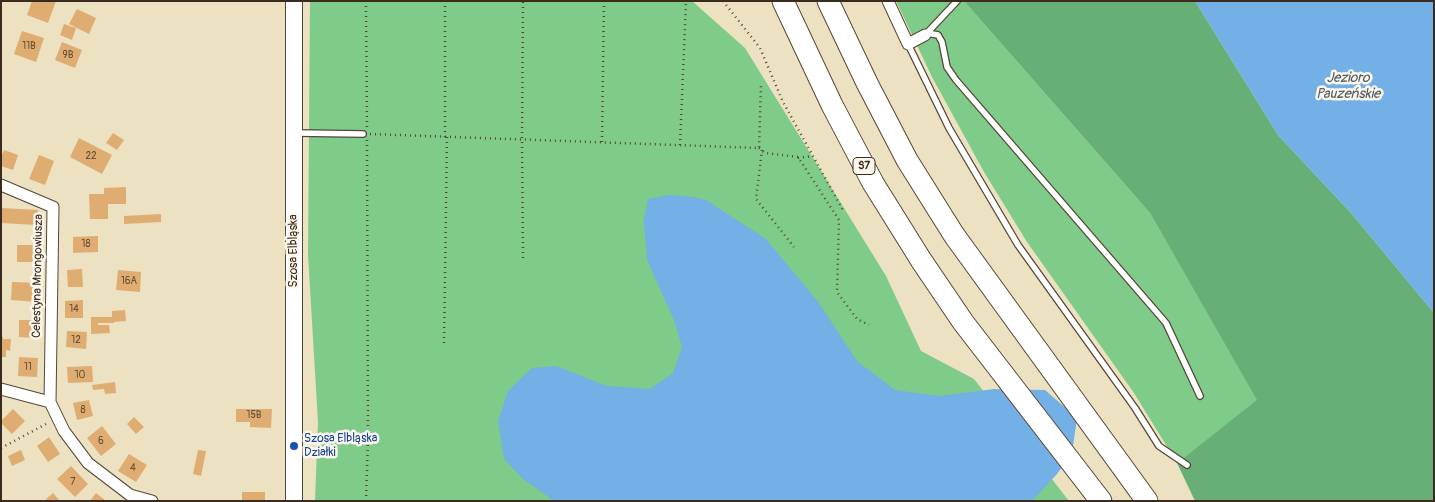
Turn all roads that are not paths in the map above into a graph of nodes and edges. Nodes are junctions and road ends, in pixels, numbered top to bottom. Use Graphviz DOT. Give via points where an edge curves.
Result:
graph roads {
  1 [pos="294,1"];
  2 [pos="783,1"];
  3 [pos="828,1"];
  4 [pos="888,1"];
  5 [pos="956,1"];
  6 [pos="926,34"];
  7 [pos="908,44"];
  8 [pos="294,133"];
  9 [pos="365,134"];
  10 [pos="1,185"];
  11 [pos="1,389"];
  12 [pos="1200,396"];
  13 [pos="50,402"];
  14 [pos="1187,465"];
  15 [pos="129,498"];
  16 [pos="1146,498"];
  17 [pos="152,501"];
  18 [pos="294,501"];
  19 [pos="1100,501"];
  1 -- 8 [label="main road, Szosa Elbląska"];
  2 -- 19 [label="highway, S7" via="873,183 921,260 963,322"];
  3 -- 16 [label="highway" via="907,160 954,235"];
  4 -- 7 [label="street"];
  5 -- 6 [label="lane"];
  6 -- 7 [label="street"];
  6 -- 12 [label="lane" via="938,35 947,68 956,80 1166,323"];
  7 -- 14 [label="lane" via="949,128 1018,245 1159,446"];
  8 -- 9 [label="lane"];
  8 -- 18 [label="main road, Szosa Elbląska"];
  10 -- 13 [label="street, Celestyna Mrongowiusza" via="53,206"];
  11 -- 13 [label="street"];
  13 -- 15 [label="street, Celestyna Mrongowiusza" via="64,431 88,463"];
  15 -- 17 [label="street, Celestyna Mrongowiusza"];
}
